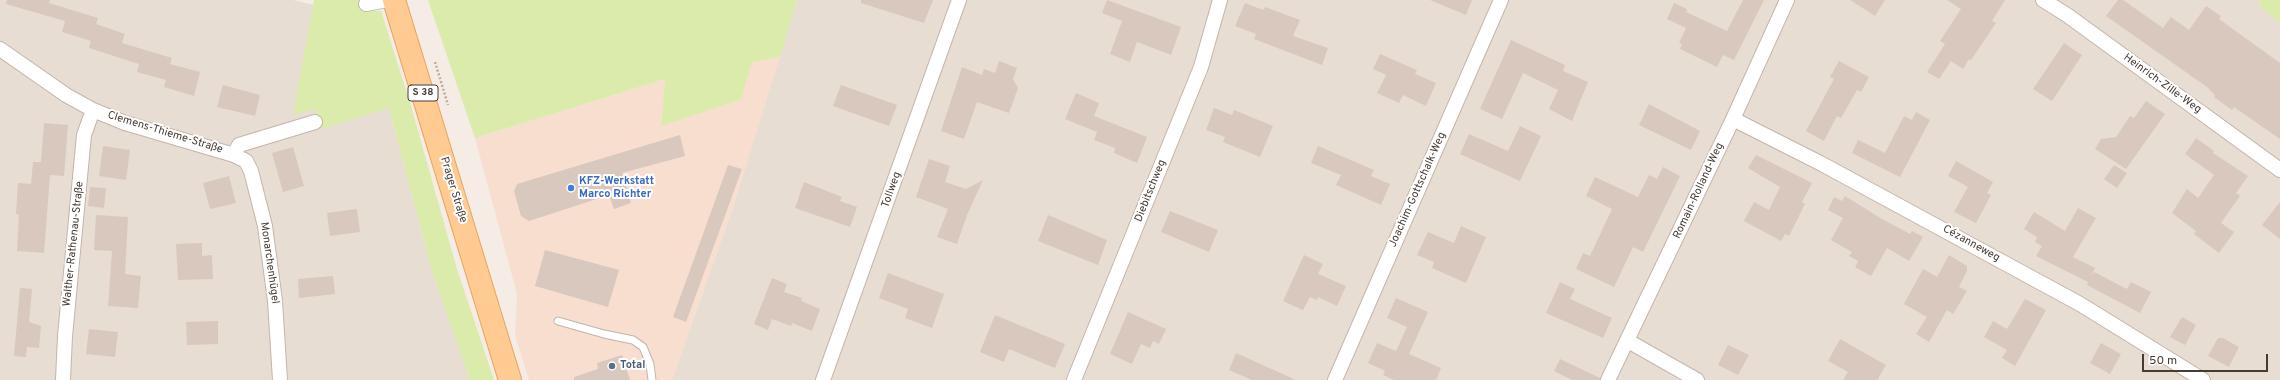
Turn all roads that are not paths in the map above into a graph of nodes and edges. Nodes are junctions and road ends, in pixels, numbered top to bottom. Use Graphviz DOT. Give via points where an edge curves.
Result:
graph roads {
  1 [pos="386,0"];
  2 [pos="394,0"];
  3 [pos="959,0"];
  4 [pos="1220,0"];
  5 [pos="1501,0"];
  6 [pos="1787,0"];
  7 [pos="2043,0"];
  8 [pos="366,4"];
  9 [pos="0,49"];
  10 [pos="92,110"];
  11 [pos="1733,119"];
  12 [pos="315,122"];
  13 [pos="234,155"];
  14 [pos="2280,170"];
  15 [pos="558,321"];
  16 [pos="1628,342"];
  17 [pos="63,380"];
  18 [pos="280,380"];
  19 [pos="510,380"];
  20 [pos="652,380"];
  21 [pos="823,380"];
  22 [pos="1074,380"];
  23 [pos="1335,380"];
  24 [pos="1608,380"];
  25 [pos="1697,380"];
  26 [pos="2203,380"];
  1 -- 8 [label="street"];
  2 -- 19 [label="main road, Prager Straße / S 38"];
  3 -- 21 [label="street, Tollweg"];
  4 -- 22 [label="street, Diebitschweg" via="1202,67"];
  5 -- 23 [label="street, Joachim-Gottschalk-Weg"];
  6 -- 11 [label="street, Romain-Rolland-Weg"];
  7 -- 14 [label="street, Heinrich-Zille-Weg"];
  9 -- 10 [label="street, Clemens-Thieme-Straße"];
  10 -- 13 [label="street, Clemens-Thieme-Straße" via="125,123"];
  10 -- 17 [label="street, Walther-Rathenau-Straße" via="84,136"];
  11 -- 16 [label="street, Romain-Rolland-Weg"];
  11 -- 26 [label="street, Cézanneweg" via="1848,178 2080,304"];
  12 -- 13 [label="street, Clemens-Thieme-Straße" via="240,145"];
  13 -- 18 [label="street, Monarchenhügel" via="250,166 265,226 275,301"];
  15 -- 20 [label="lane" via="633,340 643,347 650,364"];
  16 -- 24 [label="street, Romain-Rolland-Weg"];
  16 -- 25 [label="street"];
}
